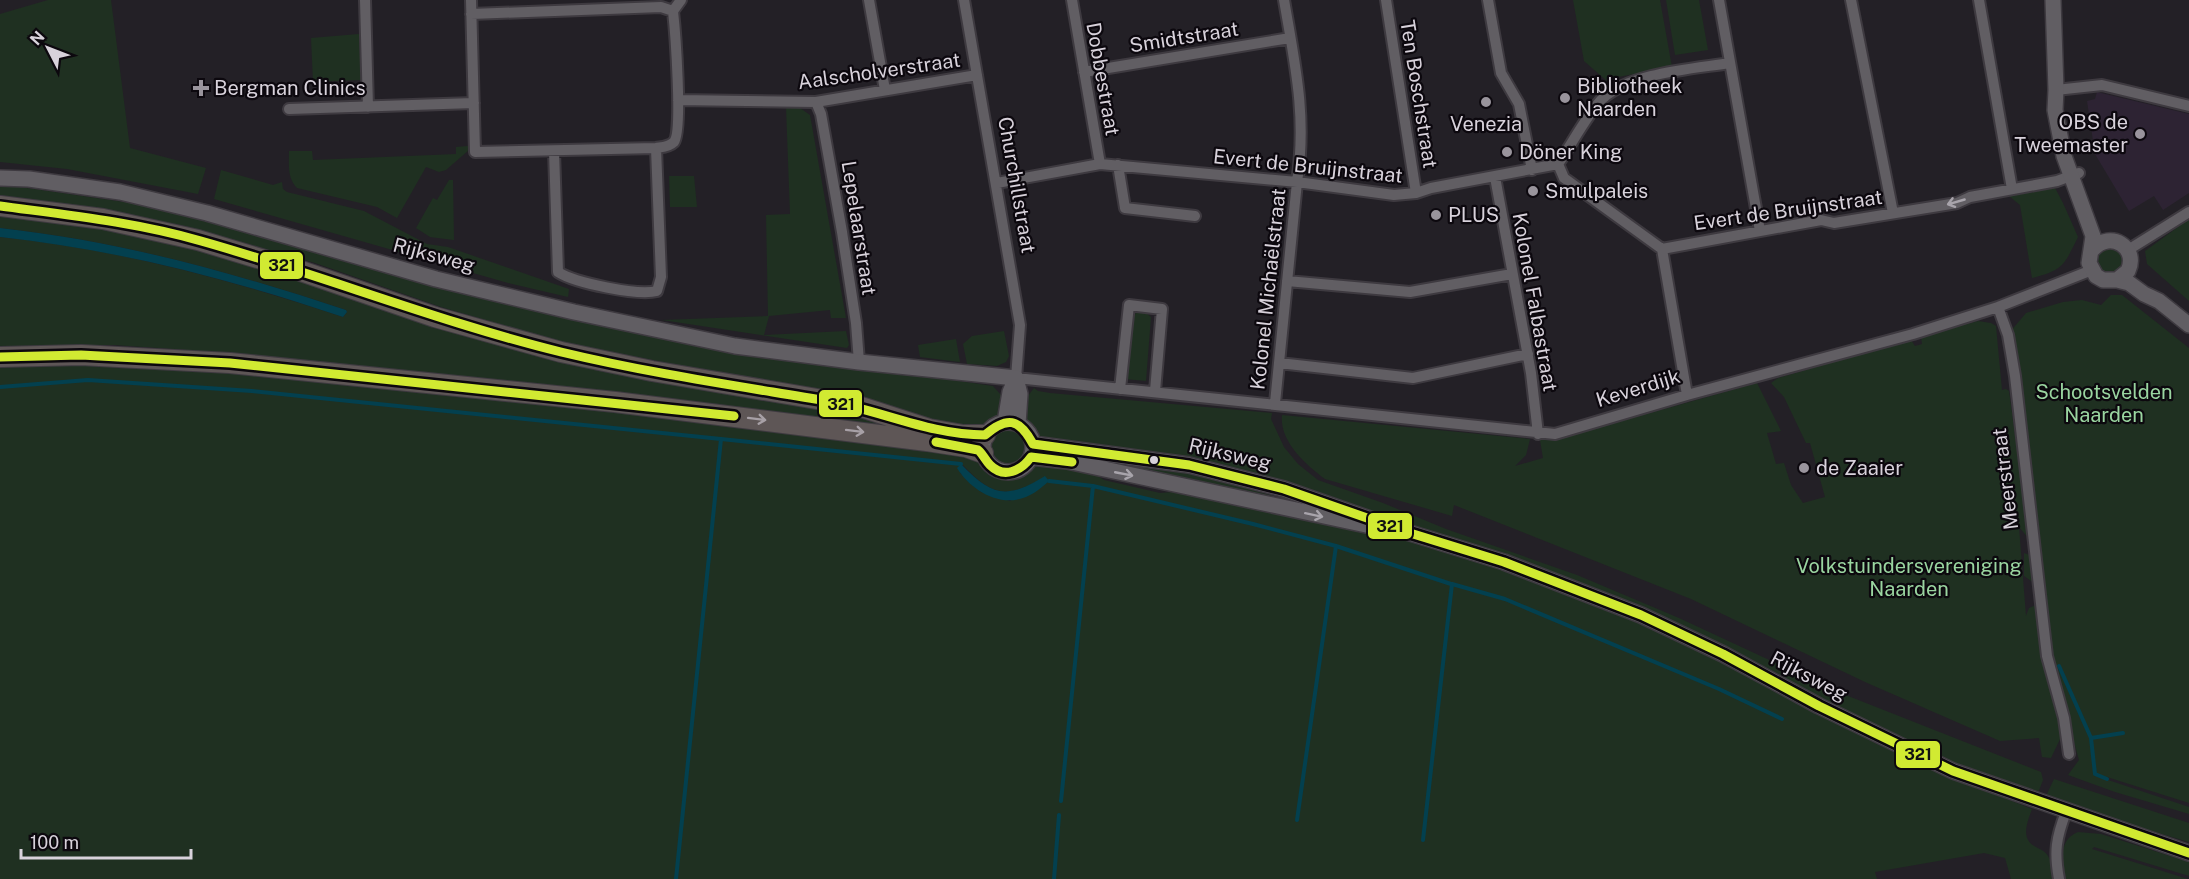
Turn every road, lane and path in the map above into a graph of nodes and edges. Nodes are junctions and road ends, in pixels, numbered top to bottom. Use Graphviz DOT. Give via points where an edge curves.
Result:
graph roads {
  1 [pos="365,0"];
  2 [pos="471,0"];
  3 [pos="681,0"];
  4 [pos="869,0"];
  5 [pos="964,0"];
  6 [pos="1072,0"];
  7 [pos="1284,0"];
  8 [pos="1386,0"];
  9 [pos="1488,0"];
  10 [pos="1719,0"];
  11 [pos="1851,0"];
  12 [pos="1979,0"];
  13 [pos="2053,0"];
  14 [pos="575,5"];
  15 [pos="673,10"];
  16 [pos="471,14"];
  17 [pos="1290,38"];
  18 [pos="1730,63"];
  19 [pos="1084,72"];
  20 [pos="977,75"];
  21 [pos="885,90"];
  22 [pos="2056,90"];
  23 [pos="678,100"];
  24 [pos="816,102"];
  25 [pos="474,103"];
  26 [pos="2189,106"];
  27 [pos="368,107"];
  28 [pos="289,109"];
  29 [pos="656,148"];
  30 [pos="554,151"];
  31 [pos="1100,164"];
  32 [pos="1558,164"];
  33 [pos="1118,165"];
  34 [pos="1532,170"];
  35 [pos="2075,175"];
  36 [pos="1495,177"];
  37 [pos="0,178"];
  38 [pos="1297,182"];
  39 [pos="997,183"];
  40 [pos="2012,189"];
  41 [pos="1416,193"];
  42 [pos="0,206"];
  43 [pos="2189,212"];
  44 [pos="1893,213"];
  45 [pos="1195,216"];
  46 [pos="1760,231"];
  47 [pos="2115,240"];
  48 [pos="1662,249"];
  49 [pos="2093,249"];
  50 [pos="2130,256"];
  51 [pos="2092,270"];
  52 [pos="1512,274"];
  53 [pos="2117,280"];
  54 [pos="1287,281"];
  55 [pos="2159,301"];
  56 [pos="1998,307"];
  57 [pos="2189,325"];
  58 [pos="1528,354"];
  59 [pos="0,357"];
  60 [pos="859,362"];
  61 [pos="1279,363"];
  62 [pos="1016,378"];
  63 [pos="1120,388"];
  64 [pos="1155,391"];
  65 [pos="1687,395"];
  66 [pos="1275,403"];
  67 [pos="1011,423"];
  68 [pos="1538,434"];
  69 [pos="984,444"];
  70 [pos="1032,451"];
  71 [pos="1410,533"];
  72 [pos="2069,754"];
  73 [pos="2066,812"];
  74 [pos="2189,852"];
  75 [pos="2059,879"];
  1 -- 27 [label="street"];
  2 -- 16 [label="street"];
  3 -- 15 [label="street"];
  4 -- 21 [label="street"];
  5 -- 20 [label="street, Churchillstraat"];
  6 -- 19 [label="street, Dobbestraat"];
  7 -- 17 [label="street, Kolonel Michaëlstraat"];
  8 -- 41 [label="street, Ten Boschstraat"];
  9 -- 34 [label="street" via="1501,74 1519,104"];
  10 -- 18 [label="street"];
  11 -- 44 [label="street"];
  12 -- 40 [label="street"];
  13 -- 22 [label="main road"];
  14 -- 15 [label="street"];
  14 -- 16 [label="street"];
  15 -- 23 [label="street"];
  16 -- 25 [label="street"];
  17 -- 19 [label="street, Smidtstraat"];
  17 -- 38 [label="street, Kolonel Michaëlstraat" via="1301,106 1302,153"];
  18 -- 32 [label="street" via="1634,80 1614,90 1601,100"];
  18 -- 46 [label="street"];
  19 -- 31 [label="street, Dobbestraat"];
  20 -- 21 [label="street, Aalscholverstraat"];
  20 -- 39 [label="street, Churchillstraat"];
  21 -- 24 [label="street, Aalscholverstraat"];
  22 -- 26 [label="street" via="2102,85"];
  22 -- 35 [label="main road"];
  23 -- 24 [label="street, Aalscholverstraat"];
  23 -- 29 [label="street" via="675,141"];
  24 -- 60 [label="street, Lepelaarstraat" via="842,232"];
  25 -- 27 [label="street"];
  25 -- 30 [label="street" via="475,152"];
  27 -- 28 [label="street"];
  29 -- 30 [label="street"];
  29 -- 30 [label="street" via="661,277 657,291 649,293 567,278 558,272"];
  31 -- 33 [label="street, Evert de Bruijnstraat"];
  31 -- 39 [label="street, Evert de Bruijnstraat"];
  32 -- 34 [label="street, Evert de Bruijnstraat"];
  32 -- 48 [label="street" via="1564,178"];
  33 -- 38 [label="street, Evert de Bruijnstraat"];
  33 -- 45 [label="street" via="1125,208"];
  34 -- 36 [label="street, Evert de Bruijnstraat"];
  35 -- 40 [label="street, Evert de Bruijnstraat"];
  35 -- 47 [label="main road" via="2101,228"];
  35 -- 49 [label="main road"];
  36 -- 41 [label="street, Evert de Bruijnstraat"];
  36 -- 52 [label="street, Kolonel Falbastraat"];
  37 -- 60 [label="main road, Rijksweg" via="120,192 436,279 574,312 735,346"];
  38 -- 41 [label="street, Evert de Bruijnstraat" via="1394,195"];
  38 -- 54 [label="street, Kolonel Michaëlstraat"];
  39 -- 62 [label="street, Churchillstraat" via="1020,325"];
  40 -- 44 [label="street, Evert de Bruijnstraat, one-way"];
  42 -- 69 [label="highway" via="103,219 198,240 435,317 561,352 858,406 929,429 972,436"];
  43 -- 50 [label="street"];
  44 -- 46 [label="street, Evert de Bruijnstraat"];
  46 -- 48 [label="street, Evert de Bruijnstraat"];
  47 -- 49 [label="main road" via="2102,241"];
  47 -- 50 [label="main road"];
  48 -- 65 [label="street"];
  49 -- 51 [label="main road" via="2089,263"];
  50 -- 53 [label="main road" via="2128,271"];
  50 -- 55 [label="main road" via="2136,275"];
  51 -- 53 [label="main road" via="2103,280"];
  51 -- 56 [label="street, Keverdijk"];
  52 -- 54 [label="street" via="1410,292"];
  52 -- 58 [label="street, Kolonel Falbastraat"];
  53 -- 55 [label="main road"];
  54 -- 61 [label="street, Kolonel Michaëlstraat"];
  55 -- 57 [label="main road"];
  56 -- 65 [label="street, Keverdijk"];
  56 -- 72 [label="street, Meerstraat" via="2008,335 2014,375 2047,656 2064,718"];
  58 -- 61 [label="street" via="1413,378"];
  58 -- 68 [label="street, Kolonel Falbastraat"];
  59 -- 69 [label="highway, one-way" via="152,357 277,368 659,407 973,448"];
  60 -- 62 [label="main road, Keverdijk"];
  61 -- 66 [label="street, Kolonel Michaëlstraat"];
  62 -- 63 [label="street, Keverdijk"];
  62 -- 67 [label="main road, Churchillstraat" via="1010,392"];
  63 -- 64 [label="street, Keverdijk"];
  63 -- 64 [label="street" via="1129,305 1162,309"];
  64 -- 66 [label="street, Keverdijk"];
  65 -- 68 [label="street, Keverdijk" via="1587,426"];
  66 -- 68 [label="street, Keverdijk"];
  67 -- 69 [label="main road" via="992,427"];
  67 -- 70 [label="main road" via="1030,436"];
  69 -- 70 [label="main road" via="991,467 999,472 1018,471 1026,465"];
  70 -- 71 [label="main road, Rijksweg, one-way"];
  70 -- 71 [label="main road, Rijksweg" via="1189,465 1284,489"];
  71 -- 73 [label="main road, Rijksweg" via="1504,562 1641,615 1953,771"];
  73 -- 74 [label="main road, Rijksweg"];
  73 -- 75 [label="street" via="2055,853"];
}
